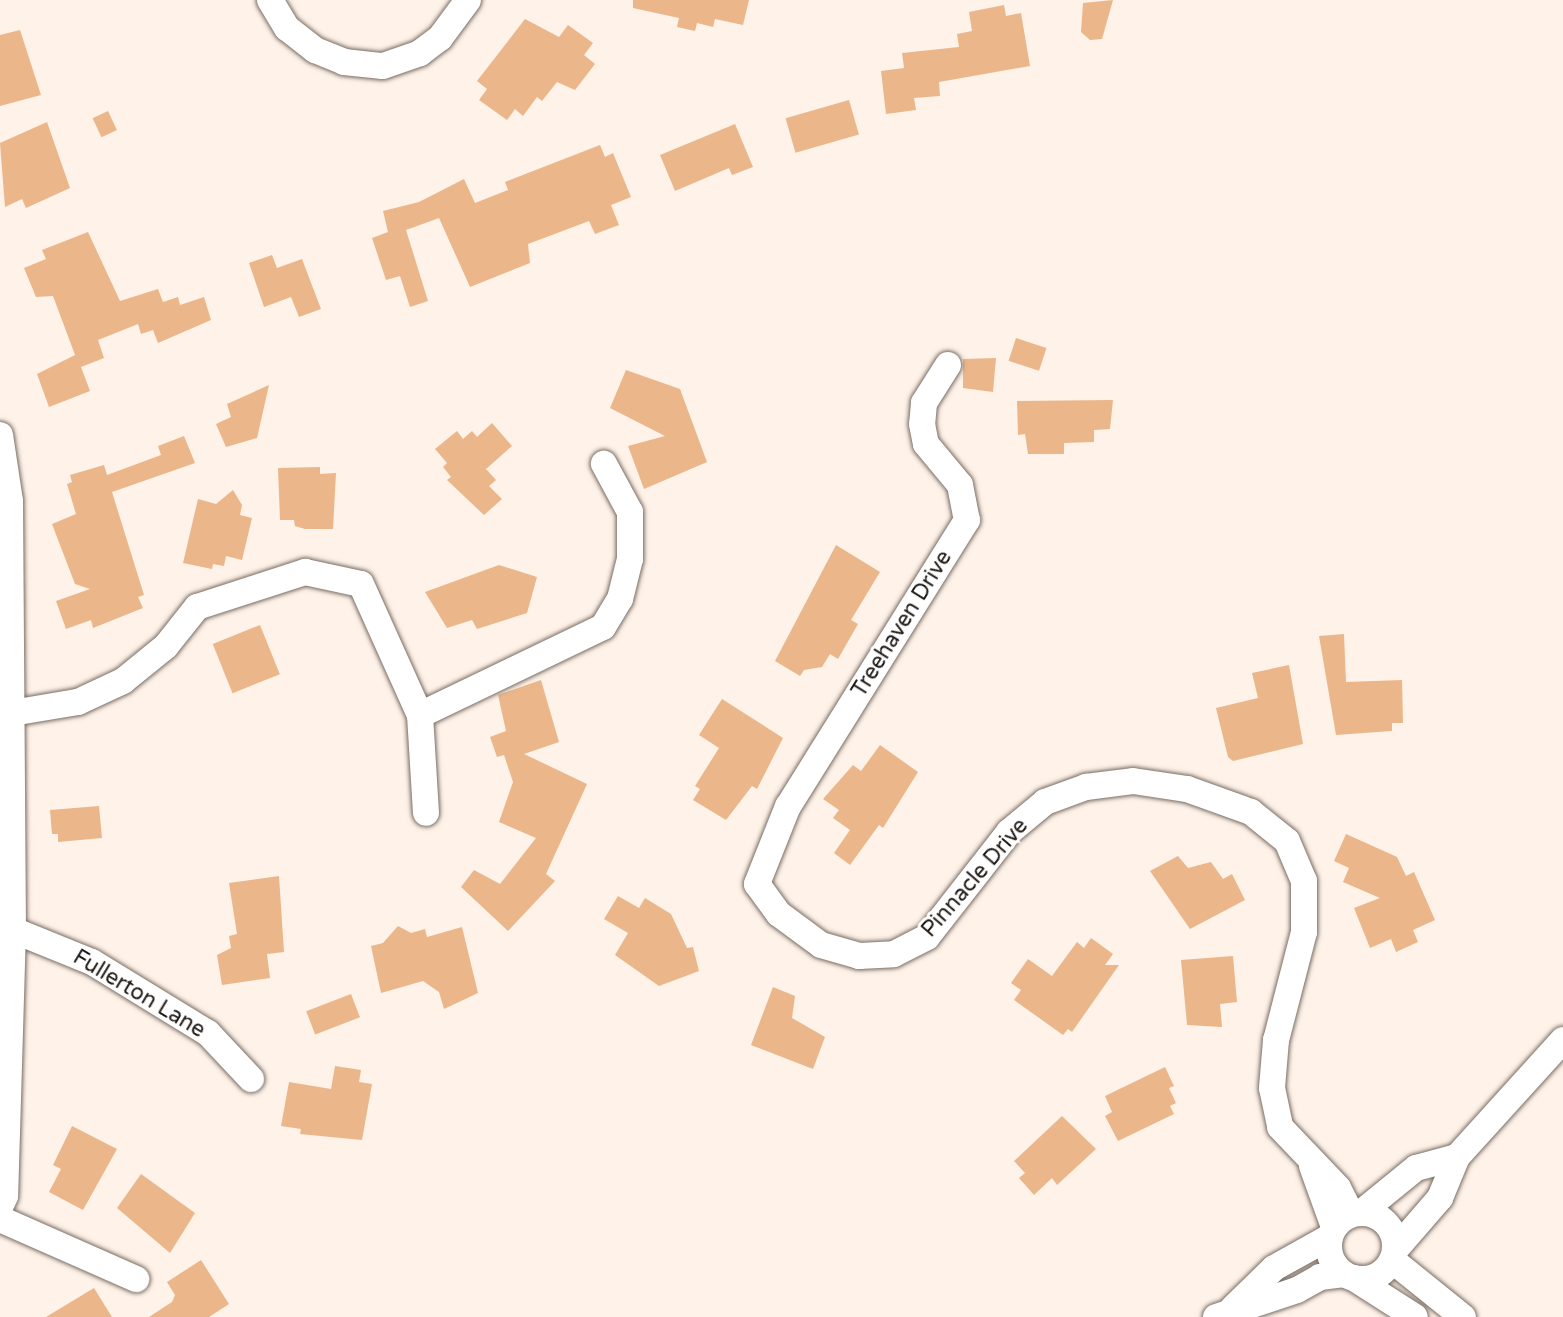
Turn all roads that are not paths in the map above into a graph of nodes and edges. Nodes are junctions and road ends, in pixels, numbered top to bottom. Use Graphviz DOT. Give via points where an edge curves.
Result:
graph roads {
  1 [pos="270,0"];
  2 [pos="468,0"];
  3 [pos="948,365"];
  4 [pos="0,435"];
  5 [pos="604,464"];
  6 [pos="12,713"];
  7 [pos="420,715"];
  8 [pos="426,813"];
  9 [pos="757,884"];
  10 [pos="13,930"];
  11 [pos="1563,1040"];
  12 [pos="251,1079"];
  13 [pos="1457,1157"];
  14 [pos="0,1207"];
  15 [pos="0,1219"];
  16 [pos="1344,1222"];
  17 [pos="1393,1255"];
  18 [pos="1349,1276"];
  19 [pos="136,1279"];
  20 [pos="1225,1313"];
  21 [pos="1415,1317"];
  22 [pos="1463,1317"];
  1 -- 2 [label="street" via="299,40 329,58 363,66 383,66 420,53 455,23"];
  3 -- 9 [label="street, Treehaven Drive" via="924,403 922,424 926,444 960,485 967,520 788,806"];
  4 -- 6 [label="street" via="10,501"];
  5 -- 7 [label="street" via="630,512 630,559 620,599 603,627"];
  6 -- 7 [label="street" via="78,702 123,681 166,646 197,607 305,572 361,584"];
  6 -- 10 [label="street"];
  7 -- 8 [label="street"];
  9 -- 16 [label="street, Pinnacle Drive" via="779,914 821,945 859,956 894,954 927,937 1009,832 1045,802 1086,787 1133,781 1187,789 1251,812 1287,841 1304,881 1304,932 1276,1040 1272,1088 1280,1127 1312,1166"];
  10 -- 12 [label="street, Fullerton Lane" via="92,962 208,1033"];
  10 -- 14 [label="street" via="5,1196"];
  11 -- 13 [label="street"];
  13 -- 16 [label="street" via="1416,1168"];
  13 -- 17 [label="street" via="1440,1198"];
  15 -- 19 [label="street"];
  16 -- 17 [label="street" via="1390,1228"];
  16 -- 18 [label="street" via="1331,1258"];
  16 -- 20 [label="street" via="1274,1268"];
  17 -- 18 [label="street" via="1376,1276"];
  17 -- 22 [label="street"];
  18 -- 20 [label="street" via="1320,1277 1265,1303"];
  18 -- 21 [label="street"];
}
